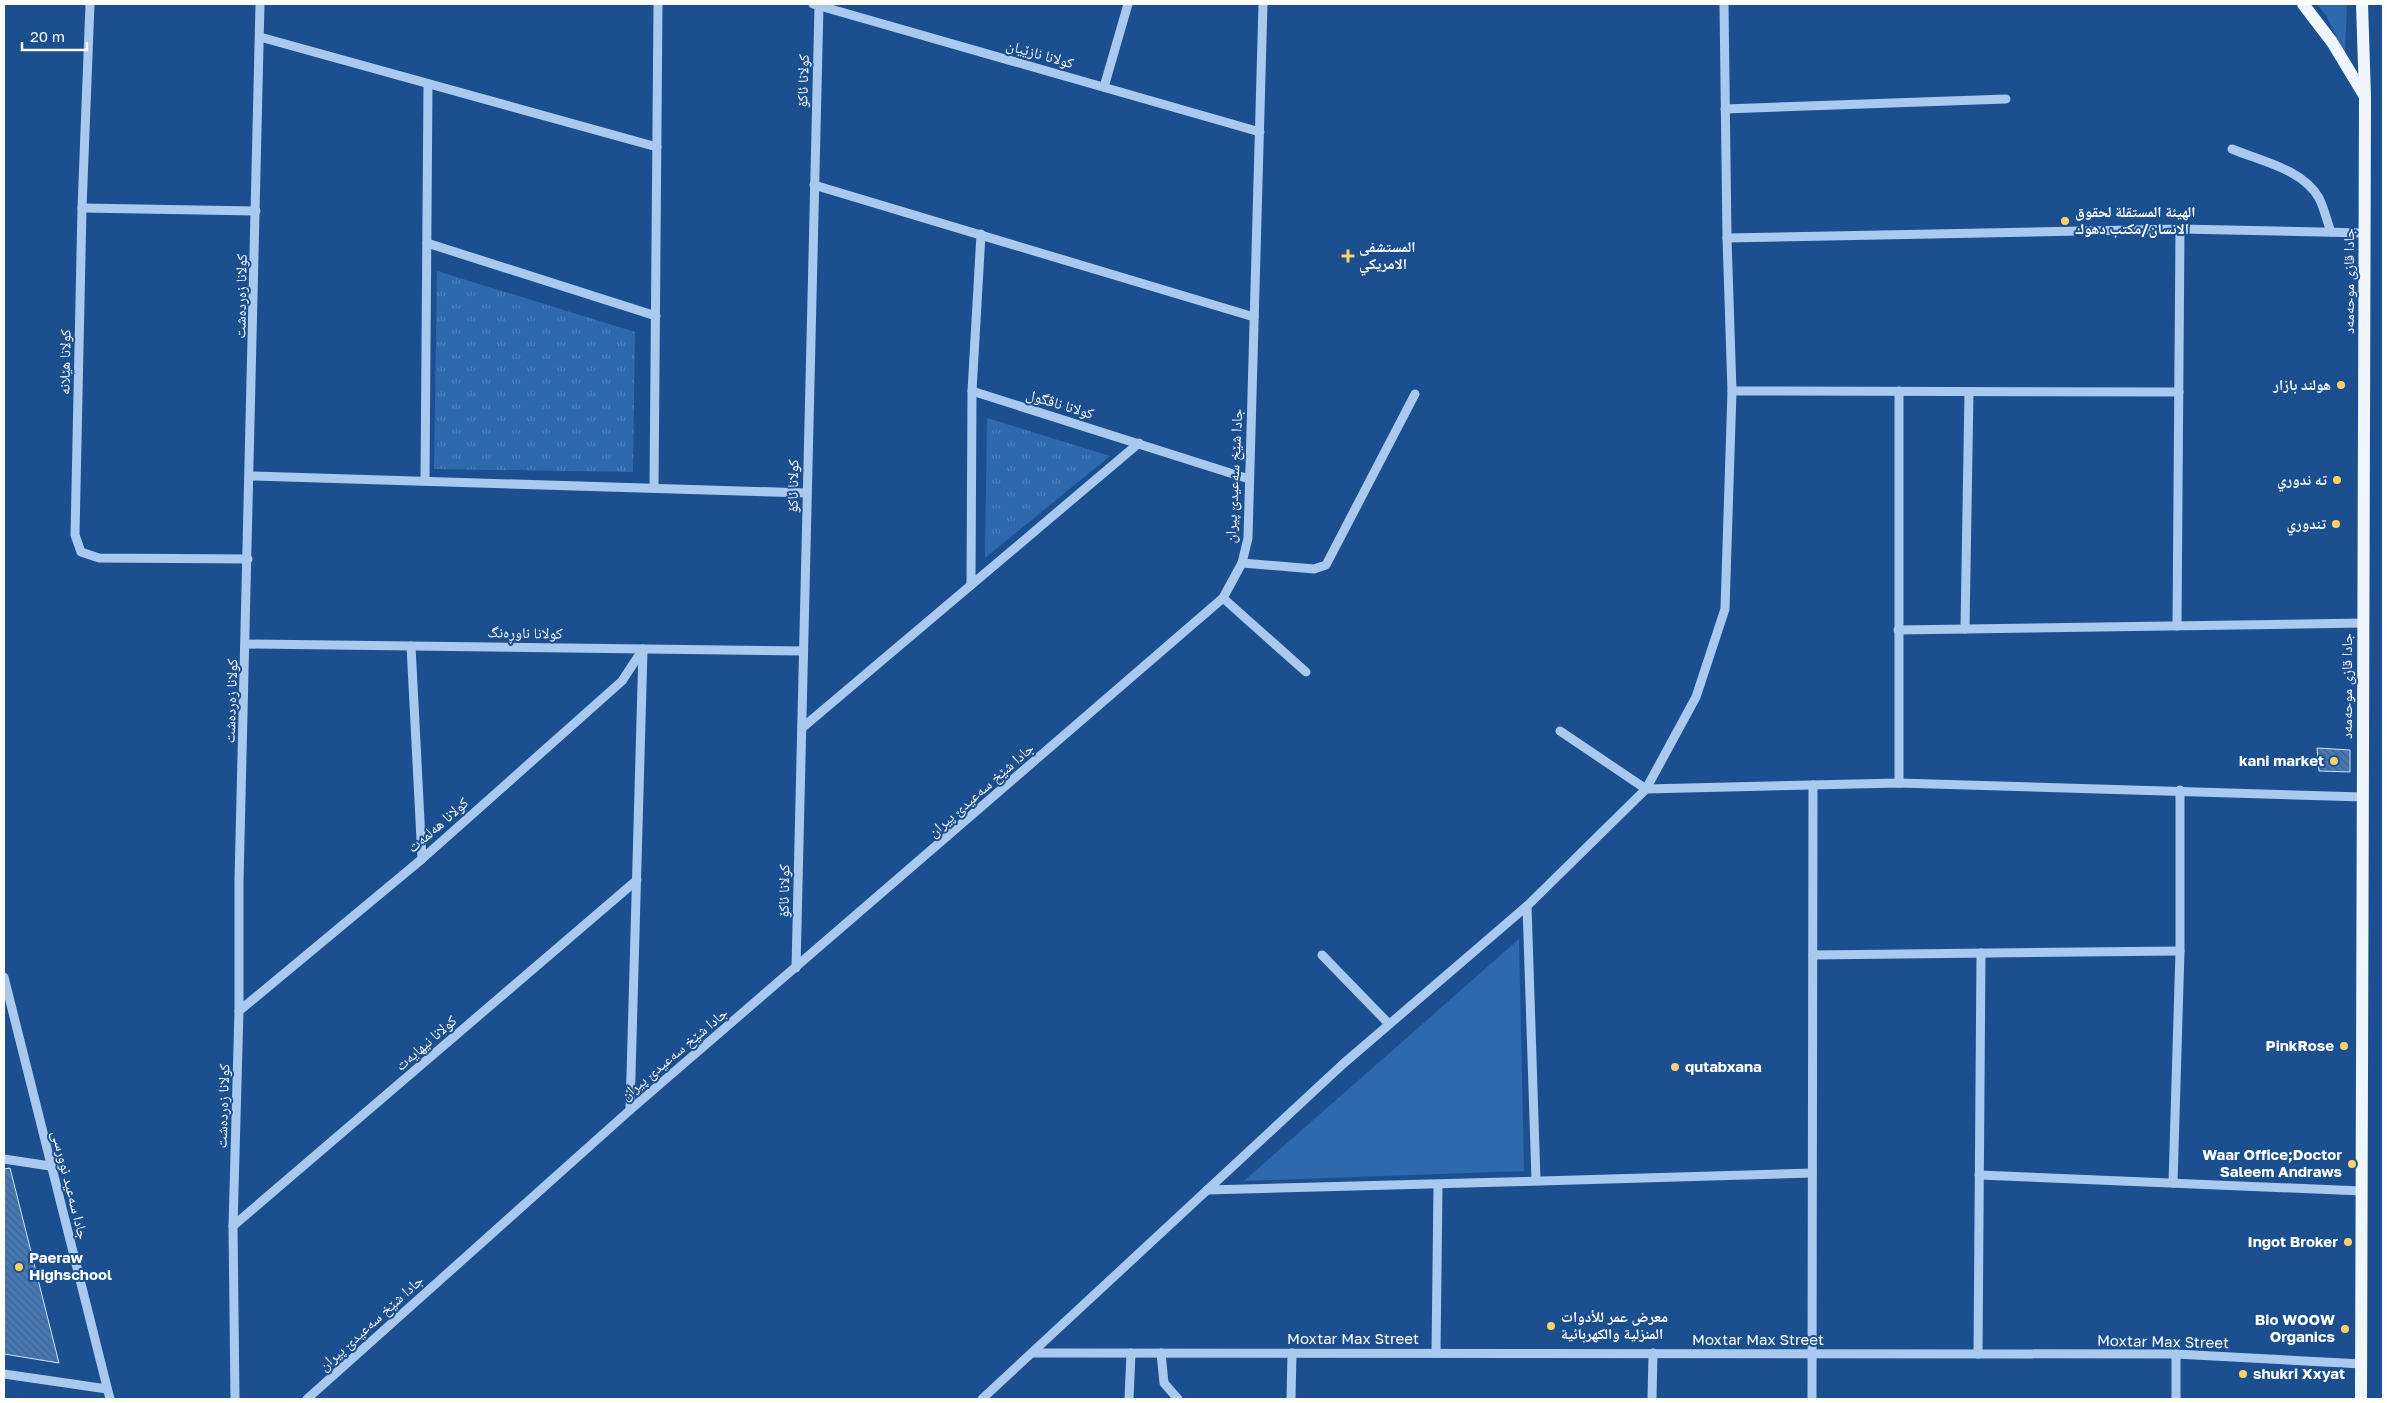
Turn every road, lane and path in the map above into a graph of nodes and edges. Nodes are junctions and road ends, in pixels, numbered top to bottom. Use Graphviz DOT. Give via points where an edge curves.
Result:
graph roads {
  1 [pos="90,4"];
  2 [pos="260,4"];
  3 [pos="658,4"];
  4 [pos="1128,4"];
  5 [pos="1264,4"];
  6 [pos="1724,4"];
  7 [pos="2303,4"];
  8 [pos="2362,4"];
  9 [pos="816,5"];
  10 [pos="260,37"];
  11 [pos="428,84"];
  12 [pos="1104,87"];
  13 [pos="2006,98"];
  14 [pos="2365,98"];
  15 [pos="1725,109"];
  16 [pos="1260,132"];
  17 [pos="657,147"];
  18 [pos="2232,149"];
  19 [pos="814,185"];
  20 [pos="82,208"];
  21 [pos="256,211"];
  22 [pos="2180,229"];
  23 [pos="2330,232"];
  24 [pos="2365,233"];
  25 [pos="981,234"];
  26 [pos="1727,238"];
  27 [pos="427,243"];
  28 [pos="656,316"];
  29 [pos="1254,317"];
  30 [pos="972,391"];
  31 [pos="1732,391"];
  32 [pos="1899,391"];
  33 [pos="1969,392"];
  34 [pos="2179,392"];
  35 [pos="1415,394"];
  36 [pos="1139,443"];
  37 [pos="250,476"];
  38 [pos="1249,479"];
  39 [pos="425,482"];
  40 [pos="654,488"];
  41 [pos="807,493"];
  42 [pos="248,559"];
  43 [pos="1242,563"];
  44 [pos="971,585"];
  45 [pos="1223,598"];
  46 [pos="2364,623"];
  47 [pos="2177,626"];
  48 [pos="1965,629"];
  49 [pos="1898,630"];
  50 [pos="246,644"];
  51 [pos="412,646"];
  52 [pos="643,649"];
  53 [pos="803,651"];
  54 [pos="1306,672"];
  55 [pos="802,728"];
  56 [pos="1560,731"];
  57 [pos="1899,783"];
  58 [pos="1813,785"];
  59 [pos="1646,789"];
  60 [pos="2180,790"];
  61 [pos="2364,797"];
  62 [pos="422,859"];
  63 [pos="637,880"];
  64 [pos="1527,906"];
  65 [pos="2180,951"];
  66 [pos="1981,953"];
  67 [pos="1322,955"];
  68 [pos="1813,955"];
  69 [pos="796,968"];
  70 [pos="4,977"];
  71 [pos="7,1005"];
  72 [pos="239,1011"];
  73 [pos="1389,1024"];
  74 [pos="630,1110"];
  75 [pos="4,1159"];
  76 [pos="50,1166"];
  77 [pos="1812,1173"];
  78 [pos="1979,1175"];
  79 [pos="1536,1180"];
  80 [pos="2173,1183"];
  81 [pos="1438,1186"];
  82 [pos="1207,1190"];
  83 [pos="2362,1191"];
  84 [pos="233,1226"];
  85 [pos="1034,1353"];
  86 [pos="1131,1353"];
  87 [pos="1161,1353"];
  88 [pos="1292,1353"];
  89 [pos="1436,1353"];
  90 [pos="1653,1353"];
  91 [pos="1812,1353"];
  92 [pos="1978,1354"];
  93 [pos="2176,1354"];
  94 [pos="2362,1364"];
  95 [pos="4,1374"];
  96 [pos="107,1389"];
  97 [pos="110,1399"];
  98 [pos="235,1399"];
  99 [pos="307,1399"];
  100 [pos="982,1399"];
  101 [pos="1130,1399"];
  102 [pos="1178,1399"];
  103 [pos="1291,1399"];
  104 [pos="1652,1399"];
  105 [pos="1812,1399"];
  106 [pos="2176,1399"];
  107 [pos="2362,1399"];
  1 -- 20 [label="street, کولانا هێلانە"];
  2 -- 10 [label="street, کولانا زەردەشت"];
  3 -- 17 [label="street"];
  4 -- 12 [label="street"];
  5 -- 16 [label="street, جادا شێخ سەعیدێ پیران"];
  6 -- 15 [label="street"];
  7 -- 14 [label="main road" via="2332,42"];
  8 -- 14 [label="main road, جادا قازی موحەمەد"];
  9 -- 12 [label="street, کولانا نازێیان"];
  9 -- 19 [label="street, کولانا ئاکۆ"];
  10 -- 11 [label="street"];
  10 -- 21 [label="street, کولانا زەردەشت"];
  11 -- 17 [label="street"];
  11 -- 27 [label="street"];
  12 -- 16 [label="street, کولانا نازێیان"];
  13 -- 15 [label="street"];
  14 -- 24 [label="main road, جادا قازی موحەمەد"];
  15 -- 26 [label="street"];
  16 -- 29 [label="street, جادا شێخ سەعیدێ پیران"];
  17 -- 28 [label="street"];
  18 -- 23 [label="street" via="2292,173 2304,182 2319,198"];
  19 -- 25 [label="street"];
  19 -- 41 [label="street, کولانا ئاکۆ"];
  20 -- 21 [label="street"];
  20 -- 42 [label="street, کولانا هێلانە" via="75,535 81,552 99,558"];
  21 -- 37 [label="street, کولانا زەردەشت"];
  22 -- 23 [label="street"];
  22 -- 26 [label="street"];
  22 -- 34 [label="street"];
  23 -- 24 [label="street"];
  24 -- 46 [label="main road, جادا قازی موحەمەد"];
  25 -- 29 [label="street"];
  25 -- 30 [label="street"];
  26 -- 31 [label="street"];
  27 -- 28 [label="street"];
  27 -- 39 [label="street"];
  28 -- 40 [label="street"];
  29 -- 38 [label="street, جادا شێخ سەعیدێ پیران"];
  30 -- 36 [label="street, کولانا ناڤگول"];
  30 -- 44 [label="street"];
  31 -- 32 [label="street"];
  31 -- 59 [label="street" via="1725,609 1696,697"];
  32 -- 33 [label="street"];
  32 -- 49 [label="street"];
  33 -- 34 [label="street"];
  33 -- 48 [label="street"];
  34 -- 47 [label="street"];
  35 -- 43 [label="street" via="1326,564 1314,569"];
  36 -- 38 [label="street, کولانا ناڤگول"];
  36 -- 44 [label="street"];
  37 -- 39 [label="street"];
  37 -- 42 [label="street, کولانا زەردەشت"];
  38 -- 43 [label="street, جادا شێخ سەعیدێ پیران" via="1248,538"];
  39 -- 40 [label="street"];
  40 -- 41 [label="street"];
  41 -- 53 [label="street, کولانا ئاکۆ"];
  42 -- 50 [label="street, کولانا زەردەشت"];
  43 -- 45 [label="street, جادا شێخ سەعیدێ پیران"];
  44 -- 55 [label="street"];
  45 -- 54 [label="street"];
  45 -- 69 [label="street, جادا شێخ سەعیدێ پیران"];
  46 -- 47 [label="street"];
  46 -- 61 [label="main road, جادا قازی موحەمەد"];
  47 -- 48 [label="street"];
  48 -- 49 [label="street"];
  49 -- 57 [label="street"];
  50 -- 51 [label="street, کولانا ناوڕەنگ"];
  50 -- 72 [label="street, کولانا زەردەشت"];
  51 -- 52 [label="street, کولانا ناوڕەنگ"];
  51 -- 62 [label="street"];
  52 -- 53 [label="street, کولانا ناوڕەنگ"];
  52 -- 62 [label="street, کولانا هەلمەت" via="622,681"];
  52 -- 63 [label="street"];
  53 -- 55 [label="street, کولانا ئاکۆ"];
  55 -- 69 [label="street, کولانا ئاکۆ"];
  56 -- 59 [label="street"];
  57 -- 58 [label="street"];
  57 -- 60 [label="street"];
  58 -- 59 [label="street"];
  58 -- 68 [label="street"];
  59 -- 64 [label="street"];
  60 -- 61 [label="street"];
  60 -- 65 [label="street"];
  61 -- 83 [label="main road, جادا قازی موحەمەد"];
  62 -- 72 [label="street, کولانا هەلمەت"];
  63 -- 74 [label="street"];
  63 -- 84 [label="street, کولانا نیهایەت"];
  64 -- 73 [label="street"];
  64 -- 79 [label="street"];
  65 -- 66 [label="street"];
  65 -- 80 [label="street"];
  66 -- 68 [label="street"];
  66 -- 78 [label="street"];
  67 -- 73 [label="street"];
  68 -- 77 [label="street"];
  69 -- 74 [label="street, جادا شێخ سەعیدێ پیران"];
  70 -- 71 [label="street, جادا سەعید نوورسی"];
  71 -- 76 [label="street, جادا سەعید نوورسی"];
  72 -- 84 [label="street, کولانا زەردەشت"];
  73 -- 82 [label="street"];
  74 -- 99 [label="street, جادا شێخ سەعیدێ پیران"];
  75 -- 76 [label="street"];
  76 -- 96 [label="street, جادا سەعید نوورسی"];
  77 -- 79 [label="street"];
  77 -- 91 [label="street"];
  78 -- 80 [label="street"];
  78 -- 92 [label="street"];
  79 -- 81 [label="street"];
  80 -- 83 [label="street"];
  81 -- 82 [label="street"];
  81 -- 89 [label="street"];
  82 -- 85 [label="street"];
  83 -- 94 [label="main road, جادا قازی موحەمەد"];
  84 -- 98 [label="street, کولانا زەردەشت"];
  85 -- 86 [label="street, Moxtar Max Street"];
  85 -- 100 [label="street"];
  86 -- 87 [label="street, Moxtar Max Street"];
  86 -- 101 [label="street"];
  87 -- 88 [label="street, Moxtar Max Street"];
  87 -- 102 [label="street" via="1164,1383"];
  88 -- 89 [label="street, Moxtar Max Street"];
  88 -- 103 [label="street"];
  89 -- 90 [label="street, Moxtar Max Street"];
  90 -- 91 [label="street, Moxtar Max Street"];
  90 -- 104 [label="street"];
  91 -- 92 [label="street, Moxtar Max Street"];
  91 -- 105 [label="street"];
  92 -- 93 [label="street, Moxtar Max Street"];
  93 -- 94 [label="street, Moxtar Max Street"];
  93 -- 106 [label="street"];
  94 -- 107 [label="main road, جادا قازی موحەمەد"];
  95 -- 96 [label="street"];
  96 -- 97 [label="street, جادا سەعید نوورسی"];
}
